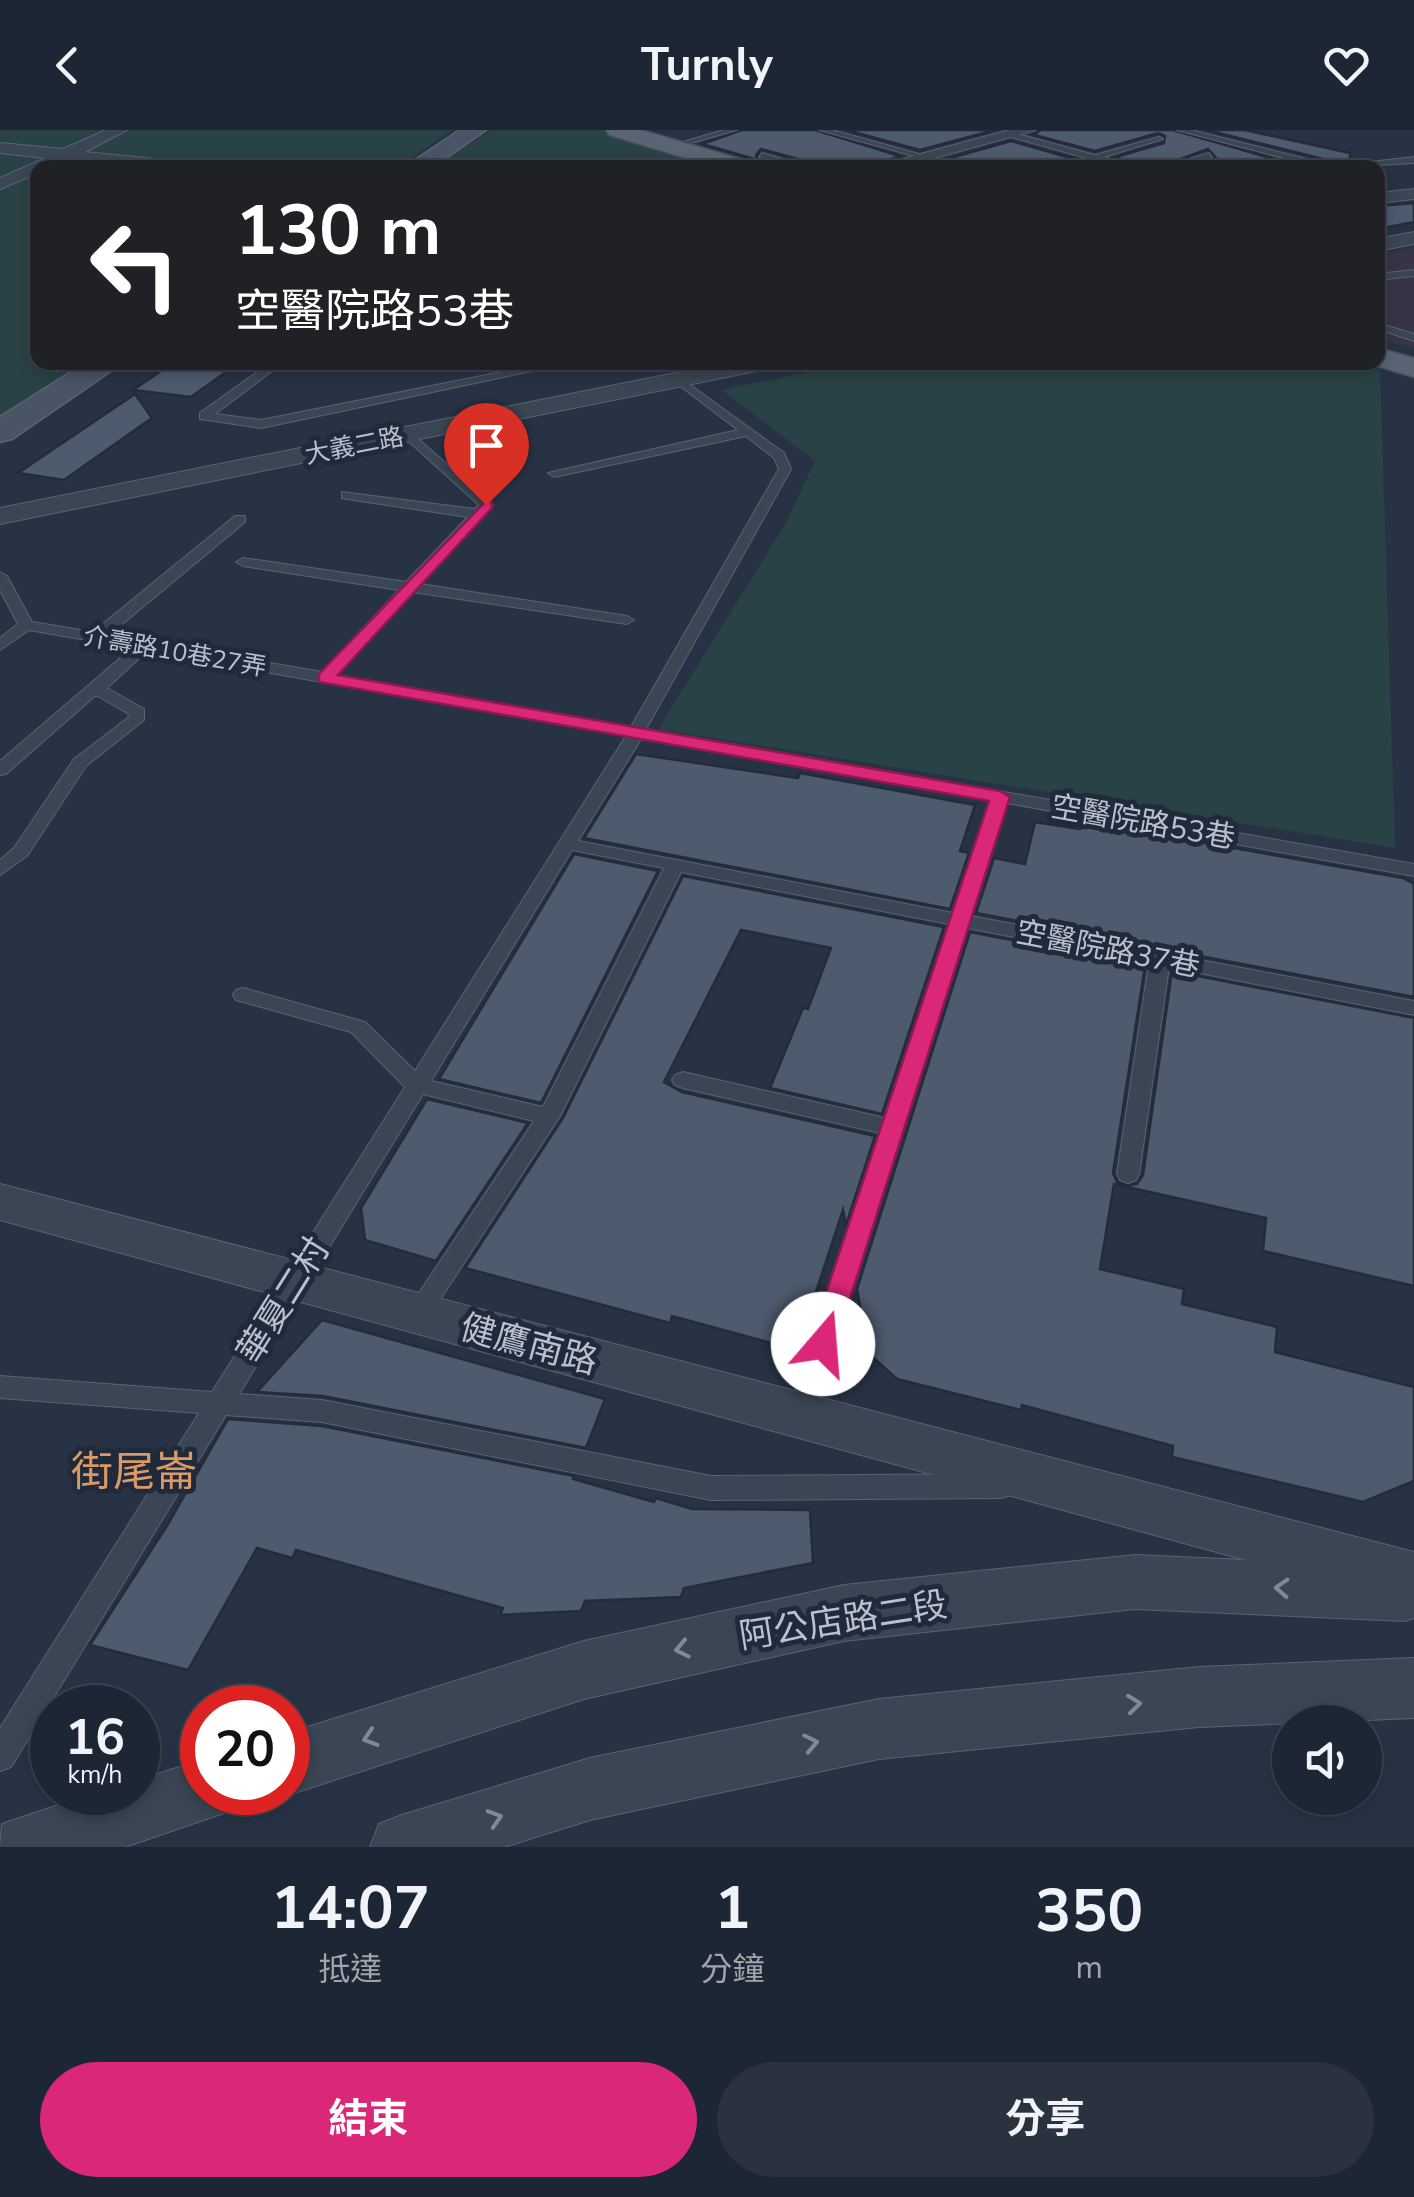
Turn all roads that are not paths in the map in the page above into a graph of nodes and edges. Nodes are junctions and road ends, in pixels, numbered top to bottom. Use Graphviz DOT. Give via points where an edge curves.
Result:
graph roads {
  1 [pos="99,130"];
  2 [pos="119,130"];
  3 [pos="475,130"];
  4 [pos="617,130"];
  5 [pos="732,130"];
  6 [pos="823,130"];
  7 [pos="941,130"];
  8 [pos="1028,130"];
  9 [pos="1181,130"];
  10 [pos="1230,130"];
  11 [pos="956,134"];
  12 [pos="1010,134"];
  13 [pos="1207,136"];
  14 [pos="1159,139"];
  15 [pos="673,146"];
  16 [pos="0,148"];
  17 [pos="57,154"];
  18 [pos="1209,154"];
  19 [pos="922,156"];
  20 [pos="1094,157"];
  21 [pos="40,160"];
  22 [pos="46,160"];
  23 [pos="117,160"];
  24 [pos="427,160"];
  25 [pos="749,160"];
  26 [pos="907,160"];
  27 [pos="1105,160"];
  28 [pos="1189,160"];
  29 [pos="1303,160"];
  30 [pos="1414,160"];
  31 [pos="1397,162"];
  32 [pos="30,163"];
  33 [pos="1385,163"];
  34 [pos="30,168"];
  35 [pos="1414,169"];
  36 [pos="0,174"];
  37 [pos="0,184"];
  38 [pos="1414,194"];
  39 [pos="1385,197"];
  40 [pos="1414,238"];
  41 [pos="1385,243"];
  42 [pos="1414,273"];
  43 [pos="1385,275"];
  44 [pos="1385,328"];
  45 [pos="1414,338"];
  46 [pos="1385,359"];
  47 [pos="1414,368"];
  48 [pos="97,370"];
  49 [pos="268,370"];
  50 [pos="530,370"];
  51 [pos="727,370"];
  52 [pos="679,380"];
  53 [pos="0,432"];
  54 [pos="748,432"];
  55 [pos="408,434"];
  56 [pos="554,473"];
  57 [pos="347,495"];
  58 [pos="478,514"];
  59 [pos="0,516"];
  60 [pos="240,520"];
  61 [pos="243,562"];
  62 [pos="0,576"];
  63 [pos="410,587"];
  64 [pos="627,620"];
  65 [pos="26,625"];
  66 [pos="98,638"];
  67 [pos="0,645"];
  68 [pos="144,646"];
  69 [pos="325,678"];
  70 [pos="99,684"];
  71 [pos="636,733"];
  72 [pos="0,770"];
  73 [pos="1000,797"];
  74 [pos="566,844"];
  75 [pos="674,865"];
  76 [pos="0,869"];
  77 [pos="1414,870"];
  78 [pos="960,920"];
  79 [pos="1160,958"];
  80 [pos="243,996"];
  81 [pos="1414,1008"];
  82 [pos="683,1080"];
  83 [pos="416,1085"];
  84 [pos="549,1116"];
  85 [pos="892,1128"];
  86 [pos="1128,1174"];
  87 [pos="0,1202"];
  88 [pos="294,1281"];
  89 [pos="417,1314"];
  90 [pos="0,1387"];
  91 [pos="219,1402"];
  92 [pos="800,1416"];
  93 [pos="1058,1485"];
  94 [pos="1414,1579"];
  95 [pos="1414,1594"];
  96 [pos="1414,1688"];
  97 [pos="0,1756"];
  98 [pos="310,1757"];
  99 [pos="180,1798"];
  100 [pos="25,1847"];
  101 [pos="402,1847"];
  1 -- 17 [label="street"];
  2 -- 17 [label="street"];
  3 -- 24 [label="main road"];
  4 -- 15 [label="main road"];
  5 -- 15 [label="lane"];
  6 -- 19 [label="lane"];
  7 -- 11 [label="lane"];
  8 -- 12 [label="street"];
  9 -- 13 [label="lane"];
  10 -- 13 [label="lane"];
  12 -- 19 [label="street"];
  12 -- 20 [label="lane"];
  13 -- 29 [label="lane"];
  14 -- 20 [label="lane"];
  15 -- 25 [label="main road"];
  16 -- 17 [label="street"];
  17 -- 21 [label="street"];
  17 -- 22 [label="street"];
  17 -- 23 [label="street"];
  18 -- 28 [label="lane"];
  19 -- 26 [label="street"];
  20 -- 27 [label="lane"];
  30 -- 31 [label="lane"];
  31 -- 33 [label="lane"];
  31 -- 35 [label="lane"];
  32 -- 36 [label="street"];
  34 -- 37 [label="street"];
  38 -- 39 [label="street"];
  40 -- 41 [label="street"];
  42 -- 43 [label="lane"];
  44 -- 45 [label="lane"];
  46 -- 47 [label="main road"];
  48 -- 53 [label="main road"];
  49 -- 50 [label="lane" via="204,416 261,424"];
  51 -- 52 [label="street, 大義二路"];
  52 -- 54 [label="lane"];
  52 -- 55 [label="street, 大義二路"];
  54 -- 56 [label="lane"];
  54 -- 71 [label="lane, 華夏二村" via="780,456 785,469"];
  55 -- 58 [label="lane" via="486,505"];
  55 -- 59 [label="street, 大義二路"];
  57 -- 58 [label="lane"];
  58 -- 63 [label="lane"];
  60 -- 66 [label="lane"];
  61 -- 63 [label="lane"];
  62 -- 65 [label="lane"];
  63 -- 64 [label="lane"];
  63 -- 69 [label="lane"];
  65 -- 66 [label="lane, 介壽路10巷27弄"];
  65 -- 67 [label="lane"];
  66 -- 68 [label="lane, 介壽路10巷27弄"];
  68 -- 69 [label="lane, 介壽路10巷27弄"];
  68 -- 70 [label="lane, 介壽路10巷27弄"];
  69 -- 71 [label="lane, 介壽路10巷27弄"];
  70 -- 72 [label="lane, 介壽路10巷27弄"];
  70 -- 76 [label="lane" via="103,694 138,712 136,720 80,762 20,852"];
  71 -- 73 [label="lane, 空醫院路53巷"];
  71 -- 74 [label="lane, 華夏二村"];
  73 -- 77 [label="lane, 空醫院路53巷"];
  73 -- 78 [label="lane"];
  74 -- 75 [label="lane, 空醫院路37巷"];
  74 -- 83 [label="lane, 華夏二村"];
  75 -- 78 [label="lane, 空醫院路37巷"];
  75 -- 84 [label="lane"];
  78 -- 79 [label="lane, 空醫院路37巷"];
  78 -- 85 [label="lane"];
  79 -- 81 [label="lane, 空醫院路37巷"];
  79 -- 86 [label="lane"];
  80 -- 83 [label="lane" via="358,1027"];
  82 -- 85 [label="lane"];
  83 -- 84 [label="lane"];
  83 -- 88 [label="lane, 華夏二村"];
  84 -- 89 [label="lane"];
  85 -- 92 [label="lane"];
  87 -- 88 [label="street, 健鷹南路"];
  88 -- 89 [label="street, 健鷹南路"];
  88 -- 91 [label="lane, 華夏二村"];
  89 -- 92 [label="street, 健鷹南路"];
  90 -- 91 [label="lane, 健鷹南路"];
  91 -- 93 [label="lane, 健鷹南路" via="322,1411 712,1488"];
  91 -- 97 [label="lane, 華夏二村"];
  92 -- 93 [label="street, 健鷹南路"];
  93 -- 94 [label="street, 健鷹南路"];
  95 -- 98 [label="street, 阿公店路二段, one-way" via="1135,1582 844,1613 584,1670"];
  101 -- 96 [label="street, one-way" via="590,1789 880,1729 1199,1697"];
  99 -- 100 [label="street"];
}
